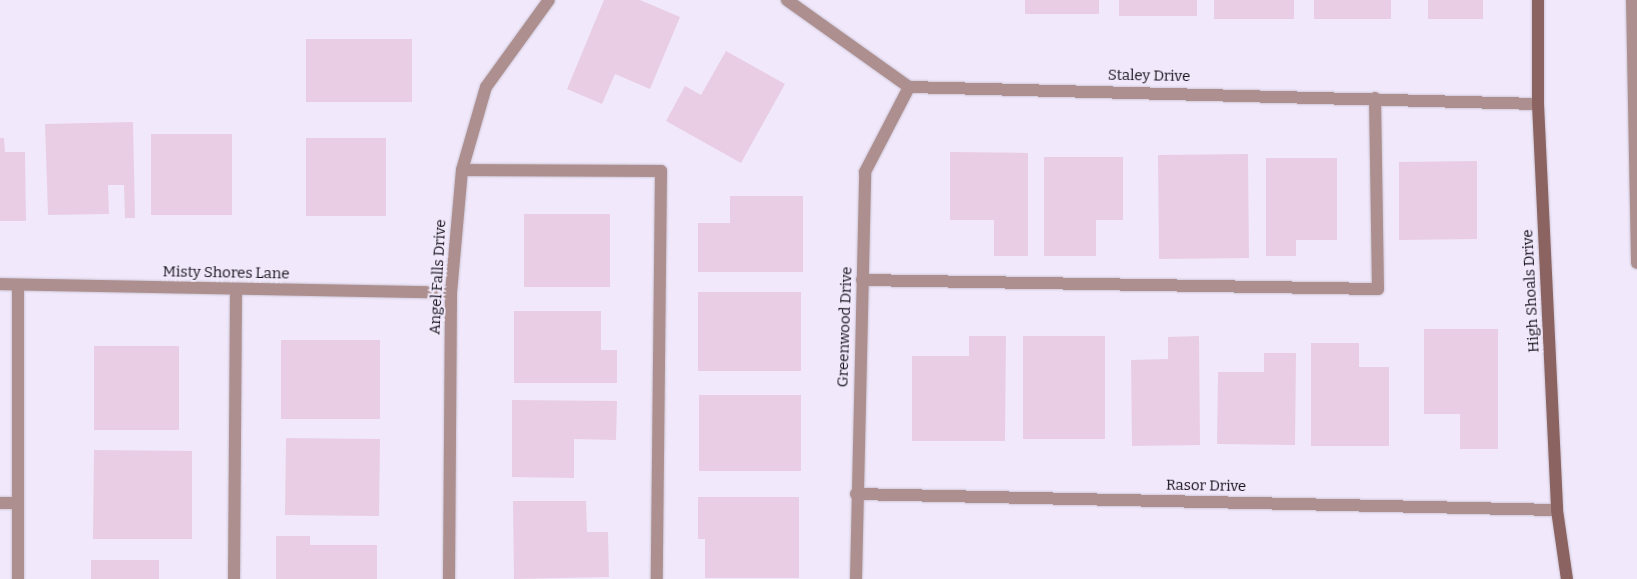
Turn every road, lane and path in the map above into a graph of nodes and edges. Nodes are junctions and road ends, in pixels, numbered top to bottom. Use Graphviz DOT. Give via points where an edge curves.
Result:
graph roads {
  1 [pos="548,0"];
  2 [pos="787,0"];
  3 [pos="1538,0"];
  4 [pos="1632,0"];
  5 [pos="909,86"];
  6 [pos="1376,98"];
  7 [pos="1538,104"];
  8 [pos="462,170"];
  9 [pos="1637,263"];
  10 [pos="862,280"];
  11 [pos="0,284"];
  12 [pos="18,285"];
  13 [pos="236,290"];
  14 [pos="451,293"];
  15 [pos="856,494"];
  16 [pos="0,503"];
  17 [pos="18,503"];
  18 [pos="1556,510"];
  19 [pos="18,579"];
  20 [pos="234,579"];
  21 [pos="449,579"];
  22 [pos="657,579"];
  23 [pos="856,579"];
  24 [pos="1567,579"];
  1 -- 8 [label="street, Angel Falls Drive" via="486,87"];
  2 -- 5 [label="street"];
  3 -- 7 [label="street, High Shoals Drive"];
  4 -- 9 [label="street"];
  5 -- 6 [label="street, Staley Drive"];
  5 -- 10 [label="street, Greenwood Drive" via="865,172"];
  6 -- 7 [label="street, Staley Drive"];
  6 -- 10 [label="street" via="1378,289"];
  7 -- 18 [label="street, High Shoals Drive"];
  8 -- 14 [label="street, Angel Falls Drive"];
  8 -- 22 [label="street" via="661,171"];
  10 -- 15 [label="street, Greenwood Drive"];
  11 -- 12 [label="street, Misty Shores Lane"];
  12 -- 13 [label="street, Misty Shores Lane"];
  12 -- 17 [label="street"];
  13 -- 14 [label="street, Misty Shores Lane"];
  13 -- 20 [label="street"];
  14 -- 21 [label="street, Angel Falls Drive"];
  15 -- 18 [label="street, Rasor Drive"];
  15 -- 23 [label="street, Greenwood Drive"];
  16 -- 17 [label="street"];
  17 -- 19 [label="street"];
  18 -- 24 [label="street, High Shoals Drive"];
}
